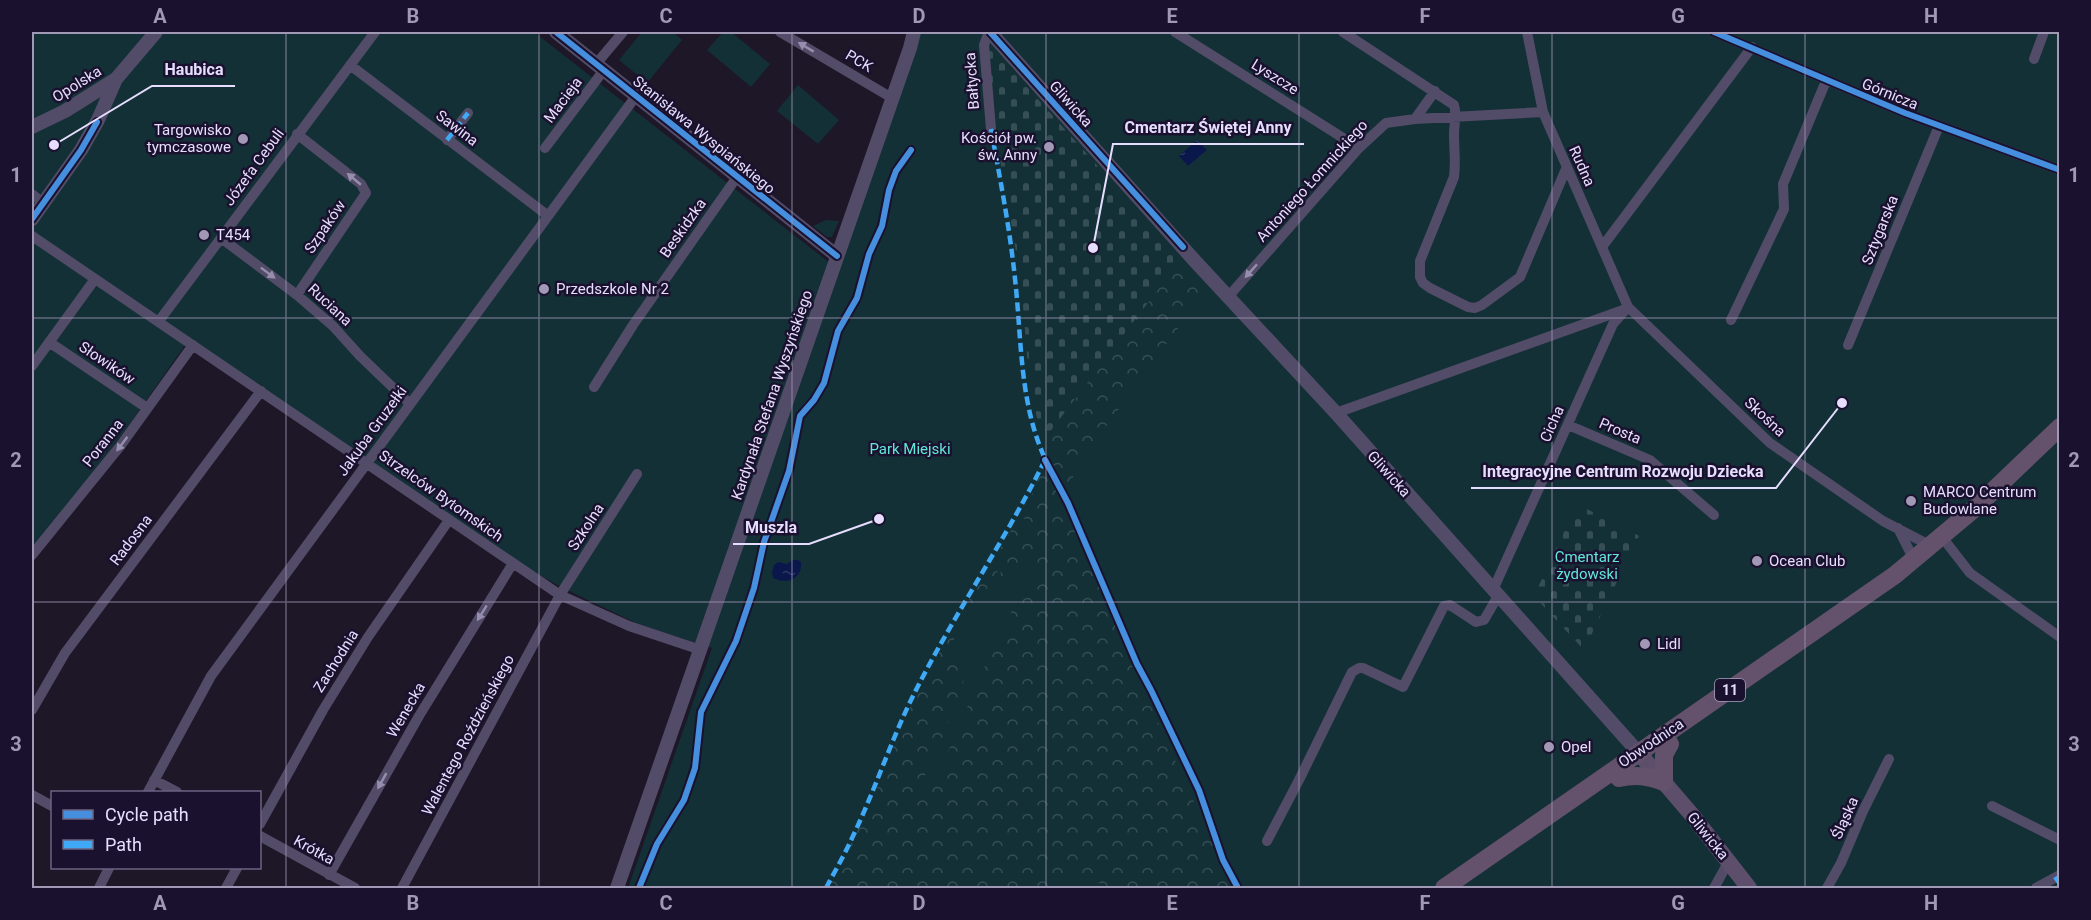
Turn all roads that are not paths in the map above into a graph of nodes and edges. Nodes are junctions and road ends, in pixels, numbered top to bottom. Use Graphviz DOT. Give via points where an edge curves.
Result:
graph roads {
  1 [pos="156,32"];
  2 [pos="375,32"];
  3 [pos="556,32"];
  4 [pos="623,32"];
  5 [pos="780,32"];
  6 [pos="914,32"];
  7 [pos="919,32"];
  8 [pos="989,32"];
  9 [pos="1175,32"];
  10 [pos="1343,32"];
  11 [pos="1527,32"];
  12 [pos="1714,32"];
  13 [pos="2044,32"];
  14 [pos="1752,46"];
  15 [pos="910,48"];
  16 [pos="2034,59"];
  17 [pos="350,65"];
  18 [pos="600,67"];
  19 [pos="116,79"];
  20 [pos="1826,81"];
  21 [pos="1435,91"];
  22 [pos="636,96"];
  23 [pos="892,98"];
  24 [pos="1543,112"];
  25 [pos="468,113"];
  26 [pos="1455,117"];
  27 [pos="1415,119"];
  28 [pos="1939,126"];
  29 [pos="32,127"];
  30 [pos="991,129"];
  31 [pos="297,134"];
  32 [pos="447,140"];
  33 [pos="545,148"];
  34 [pos="1359,148"];
  35 [pos="1566,169"];
  36 [pos="2060,170"];
  37 [pos="737,177"];
  38 [pos="32,194"];
  39 [pos="42,204"];
  40 [pos="547,215"];
  41 [pos="32,219"];
  42 [pos="32,236"];
  43 [pos="221,238"];
  44 [pos="1602,247"];
  45 [pos="837,256"];
  46 [pos="95,279"];
  47 [pos="297,295"];
  48 [pos="1228,297"];
  49 [pos="1628,307"];
  50 [pos="1731,320"];
  51 [pos="159,321"];
  52 [pos="49,342"];
  53 [pos="193,345"];
  54 [pos="1848,345"];
  55 [pos="32,366"];
  56 [pos="594,387"];
  57 [pos="261,391"];
  58 [pos="410,404"];
  59 [pos="147,408"];
  60 [pos="1336,413"];
  61 [pos="1568,425"];
  62 [pos="2060,427"];
  63 [pos="368,464"];
  64 [pos="637,474"];
  65 [pos="1714,515"];
  66 [pos="449,520"];
  67 [pos="1898,528"];
  68 [pos="1936,542"];
  69 [pos="32,555"];
  70 [pos="1914,560"];
  71 [pos="513,563"];
  72 [pos="1495,593"];
  73 [pos="560,595"];
  74 [pos="1860,601"];
  75 [pos="2060,637"];
  76 [pos="700,650"];
  77 [pos="32,710"];
  78 [pos="1670,744"];
  79 [pos="1641,756"];
  80 [pos="1889,759"];
  81 [pos="1619,778"];
  82 [pos="154,780"];
  83 [pos="1664,782"];
  84 [pos="148,791"];
  85 [pos="175,791"];
  86 [pos="32,795"];
  87 [pos="51,805"];
  88 [pos="1992,806"];
  89 [pos="261,822"];
  90 [pos="261,837"];
  91 [pos="2060,840"];
  92 [pos="1267,841"];
  93 [pos="1729,861"];
  94 [pos="108,869"];
  95 [pos="236,869"];
  96 [pos="329,875"];
  97 [pos="2060,875"];
  98 [pos="99,888"];
  99 [pos="226,888"];
  100 [pos="355,888"];
  101 [pos="402,888"];
  102 [pos="617,888"];
  103 [pos="1444,888"];
  104 [pos="1454,888"];
  105 [pos="1714,888"];
  106 [pos="1749,888"];
  107 [pos="1827,888"];
  108 [pos="2036,888"];
  1 -- 19 [label="street, Opolska"];
  2 -- 17 [label="street, Józefa Cebuli"];
  3 -- 18 [label="street, Stanisława Wyspiańskiego"];
  4 -- 18 [label="street, Macieja"];
  23 -- 5 [label="street, PCK, one-way"];
  6 -- 15 [label="street, Kardynała Stefana Wyszyńskiego"];
  7 -- 15 [label="street, Kardynała Stefana Wyszyńskiego"];
  8 -- 30 [label="street, Bałtycka" via="984,45"];
  8 -- 48 [label="street, Gliwicka"];
  9 -- 34 [label="street, Lyszcze"];
  10 -- 21 [label="street"];
  11 -- 24 [label="street, Rudna"];
  12 -- 14 [label="street, Górnicza"];
  13 -- 16 [label="street"];
  14 -- 20 [label="street, Górnicza"];
  14 -- 44 [label="street"];
  15 -- 23 [label="street, Kardynała Stefana Wyszyńskiego"];
  17 -- 31 [label="street, Józefa Cebuli"];
  17 -- 32 [label="street, Sawina"];
  18 -- 22 [label="street, Stanisława Wyspiańskiego"];
  18 -- 33 [label="street, Macieja"];
  19 -- 29 [label="street, Opolska"];
  19 -- 39 [label="street" via="81,150"];
  20 -- 28 [label="street, Górnicza"];
  20 -- 50 [label="street" via="1783,184 1784,209"];
  21 -- 26 [label="street" via="1454,105"];
  21 -- 27 [label="street"];
  22 -- 37 [label="street, Stanisława Wyspiańskiego"];
  22 -- 40 [label="street, Jakuba Gruzełki"];
  23 -- 45 [label="street, Kardynała Stefana Wyszyńskiego"];
  24 -- 26 [label="street, Antoniego Łomnickiego"];
  24 -- 35 [label="street, Rudna"];
  25 -- 32 [label="street"];
  26 -- 27 [label="street, Antoniego Łomnickiego"];
  26 -- 35 [label="street" via="1454,177 1425,246 1419,272 1423,283 1468,307 1482,305 1520,278"];
  27 -- 34 [label="street, Antoniego Łomnickiego" via="1386,123"];
  28 -- 36 [label="street, Górnicza"];
  28 -- 54 [label="street, Sztygarska"];
  31 -- 43 [label="street, Józefa Cebuli"];
  47 -- 31 [label="street, Szpaków, one-way" via="366,193 361,184"];
  32 -- 40 [label="street, Sawina"];
  34 -- 48 [label="street, Antoniego Łomnickiego, one-way"];
  35 -- 44 [label="street, Rudna"];
  37 -- 45 [label="street, Stanisława Wyspiańskiego"];
  37 -- 56 [label="street, Beskidzka"];
  38 -- 39 [label="street"];
  39 -- 41 [label="street"];
  40 -- 58 [label="street, Jakuba Gruzełki"];
  42 -- 46 [label="street, Strzelców Bytomskich"];
  43 -- 47 [label="street, Ruciana, one-way"];
  43 -- 51 [label="street, Józefa Cebuli"];
  44 -- 49 [label="street, Rudna"];
  45 -- 76 [label="street, Kardynała Stefana Wyszyńskiego"];
  46 -- 51 [label="street, Strzelców Bytomskich"];
  46 -- 52 [label="street"];
  47 -- 58 [label="street, Ruciana"];
  48 -- 60 [label="street, Gliwicka"];
  49 -- 60 [label="street"];
  49 -- 61 [label="street, Cicha" via="1613,324"];
  49 -- 67 [label="street, Skośna" via="1770,443"];
  51 -- 53 [label="street, Strzelców Bytomskich"];
  52 -- 55 [label="street"];
  52 -- 59 [label="street, Słowików"];
  53 -- 57 [label="street, Strzelców Bytomskich"];
  53 -- 59 [label="street, Poranna"];
  57 -- 63 [label="street, Strzelców Bytomskich"];
  57 -- 77 [label="street, Radosna" via="65,653"];
  58 -- 63 [label="street, Jakuba Gruzełki"];
  59 -- 69 [label="street, Poranna, one-way"];
  60 -- 72 [label="street, Gliwicka"];
  61 -- 65 [label="street, Prosta" via="1650,460"];
  61 -- 72 [label="street, Cicha"];
  62 -- 68 [label="highway, Obwodnica / 11"];
  63 -- 66 [label="street, Strzelców Bytomskich"];
  63 -- 82 [label="street, Jakuba Gruzełki" via="211,676"];
  64 -- 73 [label="street, Szkolna"];
  66 -- 71 [label="street, Strzelców Bytomskich"];
  66 -- 89 [label="street, Zachodnia" via="368,637"];
  67 -- 68 [label="street, Skośna"];
  67 -- 70 [label="street"];
  68 -- 70 [label="highway, Obwodnica / 11"];
  68 -- 75 [label="street, Skośna" via="1970,573"];
  70 -- 74 [label="highway, Obwodnica / 11"];
  71 -- 73 [label="street, Strzelców Bytomskich"];
  71 -- 96 [label="street, Wenecka, one-way" via="419,716"];
  72 -- 79 [label="street, Gliwicka"];
  72 -- 92 [label="street" via="1480,622 1450,605 1444,606 1403,687 1364,668 1352,672"];
  73 -- 76 [label="street, Strzelców Bytomskich" via="629,626"];
  73 -- 101 [label="street, Walentego Roździeńskiego"];
  74 -- 78 [label="highway, Obwodnica / 11" via="1776,669"];
  74 -- 79 [label="highway, Obwodnica / 11"];
  76 -- 102 [label="street, Kardynała Stefana Wyszyńskiego"];
  78 -- 79 [label="highway, Obwodnica / 11"];
  78 -- 83 [label="highway" via="1664,755"];
  79 -- 81 [label="highway, Obwodnica / 11"];
  79 -- 83 [label="main road, Gliwicka"];
  79 -- 103 [label="highway, Obwodnica / 11"];
  80 -- 107 [label="street, Śląska"];
  81 -- 83 [label="highway" via="1647,776"];
  81 -- 104 [label="highway, Obwodnica / 11"];
  82 -- 84 [label="street, Jakuba Gruzełki"];
  82 -- 85 [label="street"];
  83 -- 93 [label="main road, Gliwicka"];
  86 -- 87 [label="street"];
  88 -- 91 [label="street"];
  90 -- 96 [label="street, Krótka"];
  93 -- 105 [label="street"];
  93 -- 106 [label="main road, Gliwicka"];
  94 -- 98 [label="street"];
  95 -- 99 [label="street"];
  96 -- 100 [label="street, Krótka"];
  97 -- 108 [label="street"];
}
